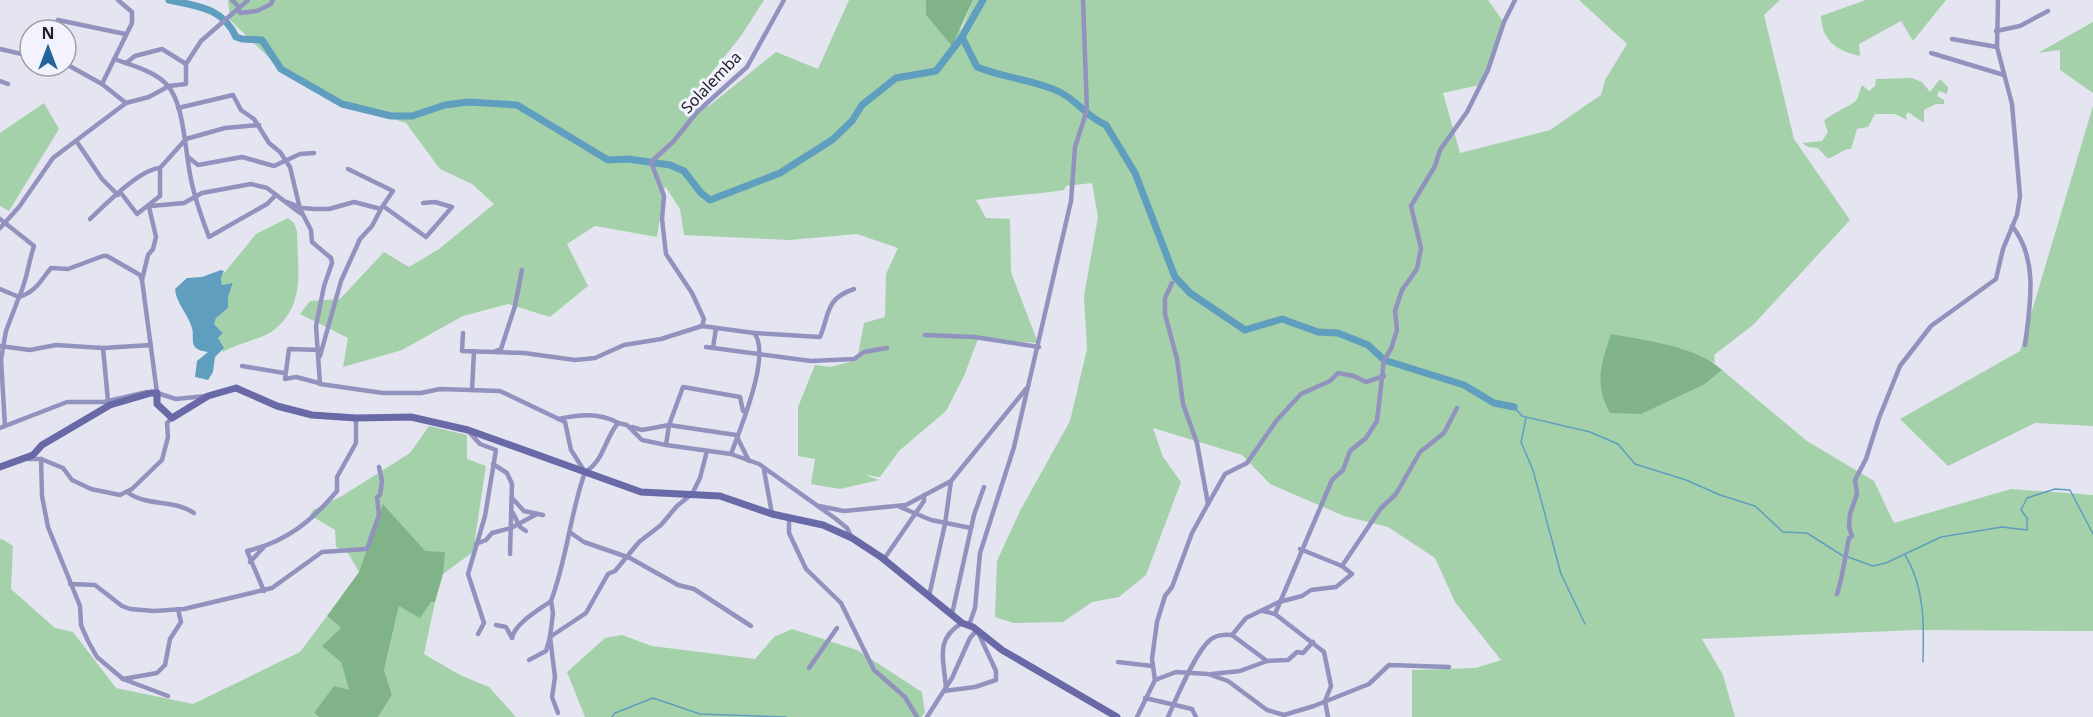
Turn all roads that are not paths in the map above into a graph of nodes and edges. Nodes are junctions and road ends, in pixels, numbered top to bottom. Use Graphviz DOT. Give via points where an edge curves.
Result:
graph roads {
  1 [pos="118,0"];
  2 [pos="232,0"];
  3 [pos="248,0"];
  4 [pos="273,0"];
  5 [pos="784,0"];
  6 [pos="1083,0"];
  7 [pos="1515,0"];
  8 [pos="1998,0"];
  9 [pos="238,8"];
  10 [pos="2048,11"];
  11 [pos="78,24"];
  12 [pos="1996,31"];
  13 [pos="124,34"];
  14 [pos="1952,39"];
  15 [pos="1997,46"];
  16 [pos="0,49"];
  17 [pos="18,53"];
  18 [pos="1932,53"];
  19 [pos="114,59"];
  20 [pos="126,63"];
  21 [pos="186,64"];
  22 [pos="78,71"];
  23 [pos="2004,75"];
  24 [pos="0,81"];
  25 [pos="8,84"];
  26 [pos="102,84"];
  27 [pos="169,86"];
  28 [pos="126,103"];
  29 [pos="178,108"];
  30 [pos="259,125"];
  31 [pos="186,139"];
  32 [pos="76,142"];
  33 [pos="314,153"];
  34 [pos="188,157"];
  35 [pos="286,160"];
  36 [pos="160,168"];
  37 [pos="348,169"];
  38 [pos="120,194"];
  39 [pos="276,195"];
  40 [pos="196,196"];
  41 [pos="287,202"];
  42 [pos="423,203"];
  43 [pos="149,207"];
  44 [pos="299,207"];
  45 [pos="382,208"];
  46 [pos="302,214"];
  47 [pos="0,219"];
  48 [pos="90,219"];
  49 [pos="6,223"];
  50 [pos="2012,226"];
  51 [pos="0,228"];
  52 [pos="522,270"];
  53 [pos="142,280"];
  54 [pos="1172,283"];
  55 [pos="0,289"];
  56 [pos="855,289"];
  57 [pos="19,297"];
  58 [pos="702,326"];
  59 [pos="716,328"];
  60 [pos="463,333"];
  61 [pos="754,333"];
  62 [pos="925,335"];
  63 [pos="150,345"];
  64 [pos="2025,345"];
  65 [pos="1,346"];
  66 [pos="1040,347"];
  67 [pos="103,348"];
  68 [pos="706,348"];
  69 [pos="713,348"];
  70 [pos="887,348"];
  71 [pos="474,351"];
  72 [pos="496,351"];
  73 [pos="320,353"];
  74 [pos="759,353"];
  75 [pos="243,366"];
  76 [pos="1033,369"];
  77 [pos="284,373"];
  78 [pos="1384,376"];
  79 [pos="319,382"];
  80 [pos="472,390"];
  81 [pos="154,393"];
  82 [pos="208,396"];
  83 [pos="106,401"];
  84 [pos="1457,408"];
  85 [pos="744,413"];
  86 [pos="95,414"];
  87 [pos="172,418"];
  88 [pos="356,418"];
  89 [pos="560,419"];
  90 [pos="618,423"];
  91 [pos="627,425"];
  92 [pos="669,425"];
  93 [pos="3,427"];
  94 [pos="468,430"];
  95 [pos="736,435"];
  96 [pos="498,439"];
  97 [pos="666,445"];
  98 [pos="496,450"];
  99 [pos="707,451"];
  100 [pos="731,454"];
  101 [pos="25,459"];
  102 [pos="41,459"];
  103 [pos="749,461"];
  104 [pos="493,464"];
  105 [pos="0,467"];
  106 [pos="379,467"];
  107 [pos="764,470"];
  108 [pos="585,472"];
  109 [pos="951,481"];
  110 [pos="984,487"];
  111 [pos="127,492"];
  112 [pos="924,495"];
  113 [pos="690,496"];
  114 [pos="512,498"];
  115 [pos="1208,504"];
  116 [pos="819,506"];
  117 [pos="897,506"];
  118 [pos="512,511"];
  119 [pos="194,513"];
  120 [pos="772,514"];
  121 [pos="914,514"];
  122 [pos="789,517"];
  123 [pos="518,523"];
  124 [pos="945,524"];
  125 [pos="511,528"];
  126 [pos="971,528"];
  127 [pos="526,531"];
  128 [pos="571,533"];
  129 [pos="852,538"];
  130 [pos="476,544"];
  131 [pos="264,547"];
  132 [pos="1300,549"];
  133 [pos="510,554"];
  134 [pos="625,556"];
  135 [pos="884,559"];
  136 [pos="250,562"];
  137 [pos="1342,566"];
  138 [pos="70,584"];
  139 [pos="264,591"];
  140 [pos="1837,594"];
  141 [pos="929,596"];
  142 [pos="551,601"];
  143 [pos="1279,602"];
  144 [pos="178,609"];
  145 [pos="1262,611"];
  146 [pos="952,614"];
  147 [pos="1275,614"];
  148 [pos="966,624"];
  149 [pos="496,625"];
  150 [pos="751,626"];
  151 [pos="837,628"];
  152 [pos="977,630"];
  153 [pos="478,634"];
  154 [pos="1232,634"];
  155 [pos="550,637"];
  156 [pos="1313,642"];
  157 [pos="529,660"];
  158 [pos="1268,661"];
  159 [pos="1118,662"];
  160 [pos="1152,666"];
  161 [pos="1449,667"];
  162 [pos="809,668"];
  163 [pos="1189,674"];
  164 [pos="1208,674"];
  165 [pos="123,679"];
  166 [pos="1155,680"];
  167 [pos="945,689"];
  168 [pos="168,696"];
  169 [pos="1145,698"];
  170 [pos="1325,701"];
  171 [pos="1173,705"];
  172 [pos="1267,710"];
  173 [pos="558,713"];
  174 [pos="917,717"];
  175 [pos="927,717"];
  176 [pos="1118,717"];
  177 [pos="1137,717"];
  178 [pos="1168,717"];
  179 [pos="1196,717"];
  180 [pos="1265,717"];
  181 [pos="1328,717"];
  1 -- 13 [label="street" via="133,16"];
  2 -- 9 [label="street"];
  3 -- 9 [label="street"];
  4 -- 9 [label="street" via="257,11 240,13"];
  5 -- 58 [label="street, Solalemba" via="747,66 697,112 651,164 664,196 666,254 699,306 704,319"];
  6 -- 66 [label="street" via="1087,110 1075,147 1071,201"];
  7 -- 78 [label="street" via="1467,112 1440,150 1412,206 1422,248 1417,269 1397,303 1397,330 1384,360"];
  8 -- 12 [label="street"];
  9 -- 21 [label="street" via="201,41"];
  10 -- 12 [label="street" via="2020,26"];
  11 -- 13 [label="street"];
  12 -- 15 [label="street"];
  13 -- 19 [label="street"];
  14 -- 15 [label="street"];
  15 -- 23 [label="street"];
  16 -- 17 [label="street"];
  18 -- 23 [label="street"];
  19 -- 20 [label="street"];
  19 -- 26 [label="street"];
  20 -- 21 [label="street" via="135,56 162,49"];
  20 -- 27 [label="street"];
  21 -- 27 [label="street" via="186,84"];
  22 -- 26 [label="street"];
  23 -- 50 [label="street" via="2012,104 2020,196"];
  24 -- 25 [label="street"];
  26 -- 28 [label="street"];
  27 -- 28 [label="street"];
  27 -- 29 [label="street"];
  28 -- 32 [label="street"];
  29 -- 30 [label="street" via="233,95 241,110"];
  29 -- 31 [label="street"];
  30 -- 31 [label="street" via="225,128"];
  30 -- 35 [label="street" via="269,143"];
  31 -- 34 [label="street"];
  31 -- 36 [label="street"];
  32 -- 38 [label="street" via="102,179"];
  32 -- 49 [label="street" via="53,158"];
  33 -- 35 [label="street"];
  34 -- 35 [label="street" via="198,165 242,157 274,166"];
  34 -- 40 [label="street"];
  35 -- 44 [label="street"];
  36 -- 38 [label="street" via="142,173"];
  36 -- 43 [label="street" via="160,196"];
  37 -- 45 [label="street" via="393,191"];
  38 -- 43 [label="street" via="136,214"];
  38 -- 48 [label="street"];
  39 -- 40 [label="street" via="251,184"];
  39 -- 40 [label="street" via="209,237"];
  39 -- 41 [label="street"];
  40 -- 43 [label="street" via="184,203"];
  41 -- 44 [label="street"];
  41 -- 46 [label="street"];
  42 -- 45 [label="street" via="452,207 426,237"];
  43 -- 53 [label="street" via="156,237"];
  44 -- 45 [label="street" via="329,209 354,202"];
  44 -- 46 [label="street"];
  45 -- 73 [label="street" via="360,239 341,281"];
  46 -- 73 [label="street" via="311,230 312,242 332,262 317,322"];
  47 -- 49 [label="street"];
  49 -- 51 [label="street"];
  49 -- 57 [label="street" via="34,246"];
  50 -- 64 [label="street" via="2025,247 2031,284"];
  50 -- 140 [label="street" via="1996,279 1931,326 1900,366 1855,480 1857,494 1849,527 1852,536"];
  52 -- 72 [label="street" via="507,335 501,350"];
  53 -- 57 [label="street" via="140,275 103,256 68,269 51,268 42,282"];
  53 -- 63 [label="street"];
  54 -- 115 [label="street" via="1165,298 1165,314"];
  55 -- 57 [label="street"];
  56 -- 61 [label="street" via="845,292 828,307 819,338"];
  57 -- 65 [label="street"];
  58 -- 59 [label="street"];
  58 -- 72 [label="street" via="624,345 590,359"];
  59 -- 61 [label="street"];
  59 -- 69 [label="street"];
  60 -- 71 [label="street" via="462,351"];
  61 -- 74 [label="street"];
  62 -- 66 [label="street" via="974,337"];
  63 -- 67 [label="street"];
  63 -- 81 [label="street"];
  65 -- 67 [label="street" via="30,350 56,345"];
  65 -- 93 [label="street"];
  66 -- 76 [label="street"];
  67 -- 83 [label="street"];
  68 -- 69 [label="street"];
  69 -- 74 [label="street"];
  70 -- 74 [label="street" via="847,360 811,361"];
  71 -- 72 [label="street"];
  71 -- 80 [label="street"];
  73 -- 77 [label="street" via="289,349"];
  73 -- 79 [label="street"];
  74 -- 85 [label="street" via="755,390"];
  75 -- 77 [label="street"];
  76 -- 109 [label="street" via="1025,391"];
  76 -- 148 [label="street" via="1014,447 980,554 975,608"];
  77 -- 79 [label="street" via="285,380 296,377"];
  78 -- 115 [label="street" via="1366,382 1338,373 1330,381 1301,393 1247,463 1225,474"];
  78 -- 132 [label="street" via="1377,421 1366,438 1350,451 1343,470 1332,480 1314,526"];
  79 -- 80 [label="street" via="383,393 421,393 440,388"];
  80 -- 89 [label="street" via="500,391"];
  81 -- 82 [label="street" via="176,399"];
  81 -- 83 [label="street"];
  81 -- 86 [label="street" via="110,405"];
  81 -- 87 [label="street" via="157,404"];
  82 -- 87 [label="street"];
  82 -- 88 [label="street" via="236,388 294,411"];
  83 -- 86 [label="street"];
  83 -- 93 [label="street" via="67,402"];
  84 -- 137 [label="street" via="1444,433 1420,452 1396,494 1381,508"];
  85 -- 92 [label="street" via="740,397 683,387"];
  85 -- 95 [label="street"];
  86 -- 101 [label="street"];
  87 -- 111 [label="street" via="166,423 168,437 162,460"];
  88 -- 94 [label="street" via="411,417"];
  88 -- 131 [label="street" via="356,442 337,477 337,490 296,532"];
  89 -- 90 [label="street" via="589,415"];
  89 -- 108 [label="street" via="566,424 571,450"];
  90 -- 91 [label="street"];
  90 -- 108 [label="street" via="608,435 596,465"];
  91 -- 92 [label="street" via="642,430"];
  91 -- 97 [label="street" via="642,440"];
  92 -- 95 [label="street"];
  92 -- 97 [label="street"];
  94 -- 96 [label="street"];
  94 -- 98 [label="street" via="480,444"];
  95 -- 100 [label="street"];
  95 -- 103 [label="street"];
  96 -- 98 [label="street"];
  96 -- 108 [label="street"];
  97 -- 99 [label="street"];
  98 -- 104 [label="street"];
  99 -- 100 [label="street"];
  99 -- 113 [label="street"];
  100 -- 103 [label="street"];
  101 -- 102 [label="street"];
  101 -- 105 [label="street"];
  102 -- 111 [label="street" via="63,468 72,480 91,489 120,495"];
  102 -- 138 [label="street" via="44,513"];
  103 -- 107 [label="street"];
  104 -- 114 [label="street" via="507,473 513,484"];
  104 -- 130 [label="street"];
  106 -- 139 [label="street" via="379,514 367,549 318,553 279,585"];
  107 -- 116 [label="street"];
  107 -- 120 [label="street"];
  108 -- 113 [label="street" via="641,492"];
  108 -- 128 [label="street"];
  109 -- 112 [label="street"];
  109 -- 124 [label="street"];
  110 -- 126 [label="street"];
  111 -- 119 [label="street" via="140,500 180,506"];
  112 -- 117 [label="street"];
  112 -- 121 [label="street"];
  113 -- 120 [label="street" via="720,496"];
  113 -- 134 [label="street"];
  114 -- 118 [label="street"];
  114 -- 123 [label="street" via="524,511 540,514"];
  115 -- 160 [label="street" via="1165,596 1157,621"];
  116 -- 117 [label="street" via="844,511"];
  116 -- 129 [label="street" via="847,528"];
  117 -- 121 [label="street"];
  118 -- 123 [label="street"];
  118 -- 125 [label="street"];
  120 -- 122 [label="street"];
  121 -- 124 [label="street"];
  121 -- 135 [label="street"];
  122 -- 129 [label="street" via="823,525"];
  122 -- 174 [label="street" via="789,533 806,569 841,603 874,670 905,697"];
  123 -- 125 [label="street"];
  123 -- 127 [label="street"];
  124 -- 126 [label="street"];
  124 -- 141 [label="street"];
  125 -- 130 [label="street" via="492,532"];
  125 -- 133 [label="street"];
  126 -- 146 [label="street"];
  128 -- 134 [label="street" via="584,542"];
  128 -- 142 [label="street"];
  129 -- 135 [label="street"];
  130 -- 153 [label="street" via="468,574 484,623"];
  131 -- 136 [label="street"];
  131 -- 136 [label="street" via="247,551"];
  132 -- 137 [label="street"];
  132 -- 143 [label="street"];
  134 -- 150 [label="street" via="694,590"];
  134 -- 155 [label="street" via="608,574 586,613"];
  135 -- 141 [label="street"];
  136 -- 139 [label="street"];
  137 -- 143 [label="street" via="1352,574 1336,587 1311,590"];
  138 -- 144 [label="street" via="95,585 130,609"];
  138 -- 165 [label="street" via="88,641 97,657"];
  139 -- 144 [label="street"];
  141 -- 146 [label="street"];
  142 -- 149 [label="street" via="529,615 512,638 506,627"];
  142 -- 155 [label="street"];
  143 -- 145 [label="street"];
  143 -- 147 [label="street"];
  144 -- 165 [label="street" via="181,622 170,639 163,667 155,674"];
  145 -- 147 [label="street"];
  145 -- 154 [label="street" via="1246,618"];
  146 -- 148 [label="street"];
  147 -- 156 [label="street"];
  148 -- 152 [label="street"];
  148 -- 167 [label="street" via="944,637"];
  151 -- 162 [label="street"];
  152 -- 167 [label="street"];
  152 -- 167 [label="street" via="996,671 996,680 975,687"];
  152 -- 176 [label="street" via="1002,650"];
  154 -- 158 [label="street"];
  154 -- 163 [label="street" via="1209,641"];
  155 -- 157 [label="street" via="546,651"];
  155 -- 173 [label="street" via="555,677 552,697"];
  156 -- 158 [label="street" via="1303,653 1297,652 1288,660"];
  156 -- 170 [label="street" via="1321,649 1331,686"];
  158 -- 164 [label="street" via="1240,671"];
  159 -- 160 [label="street"];
  160 -- 166 [label="street"];
  161 -- 170 [label="street" via="1389,665 1369,684"];
  163 -- 164 [label="street"];
  163 -- 166 [label="street" via="1176,672"];
  163 -- 171 [label="street"];
  164 -- 172 [label="street" via="1228,681"];
  165 -- 168 [label="street"];
  166 -- 169 [label="street"];
  167 -- 175 [label="street"];
  169 -- 171 [label="street"];
  169 -- 177 [label="street"];
  170 -- 172 [label="street" via="1284,715"];
  170 -- 181 [label="street"];
  171 -- 178 [label="street"];
  171 -- 179 [label="street" via="1192,709"];
  172 -- 180 [label="street"];
}
